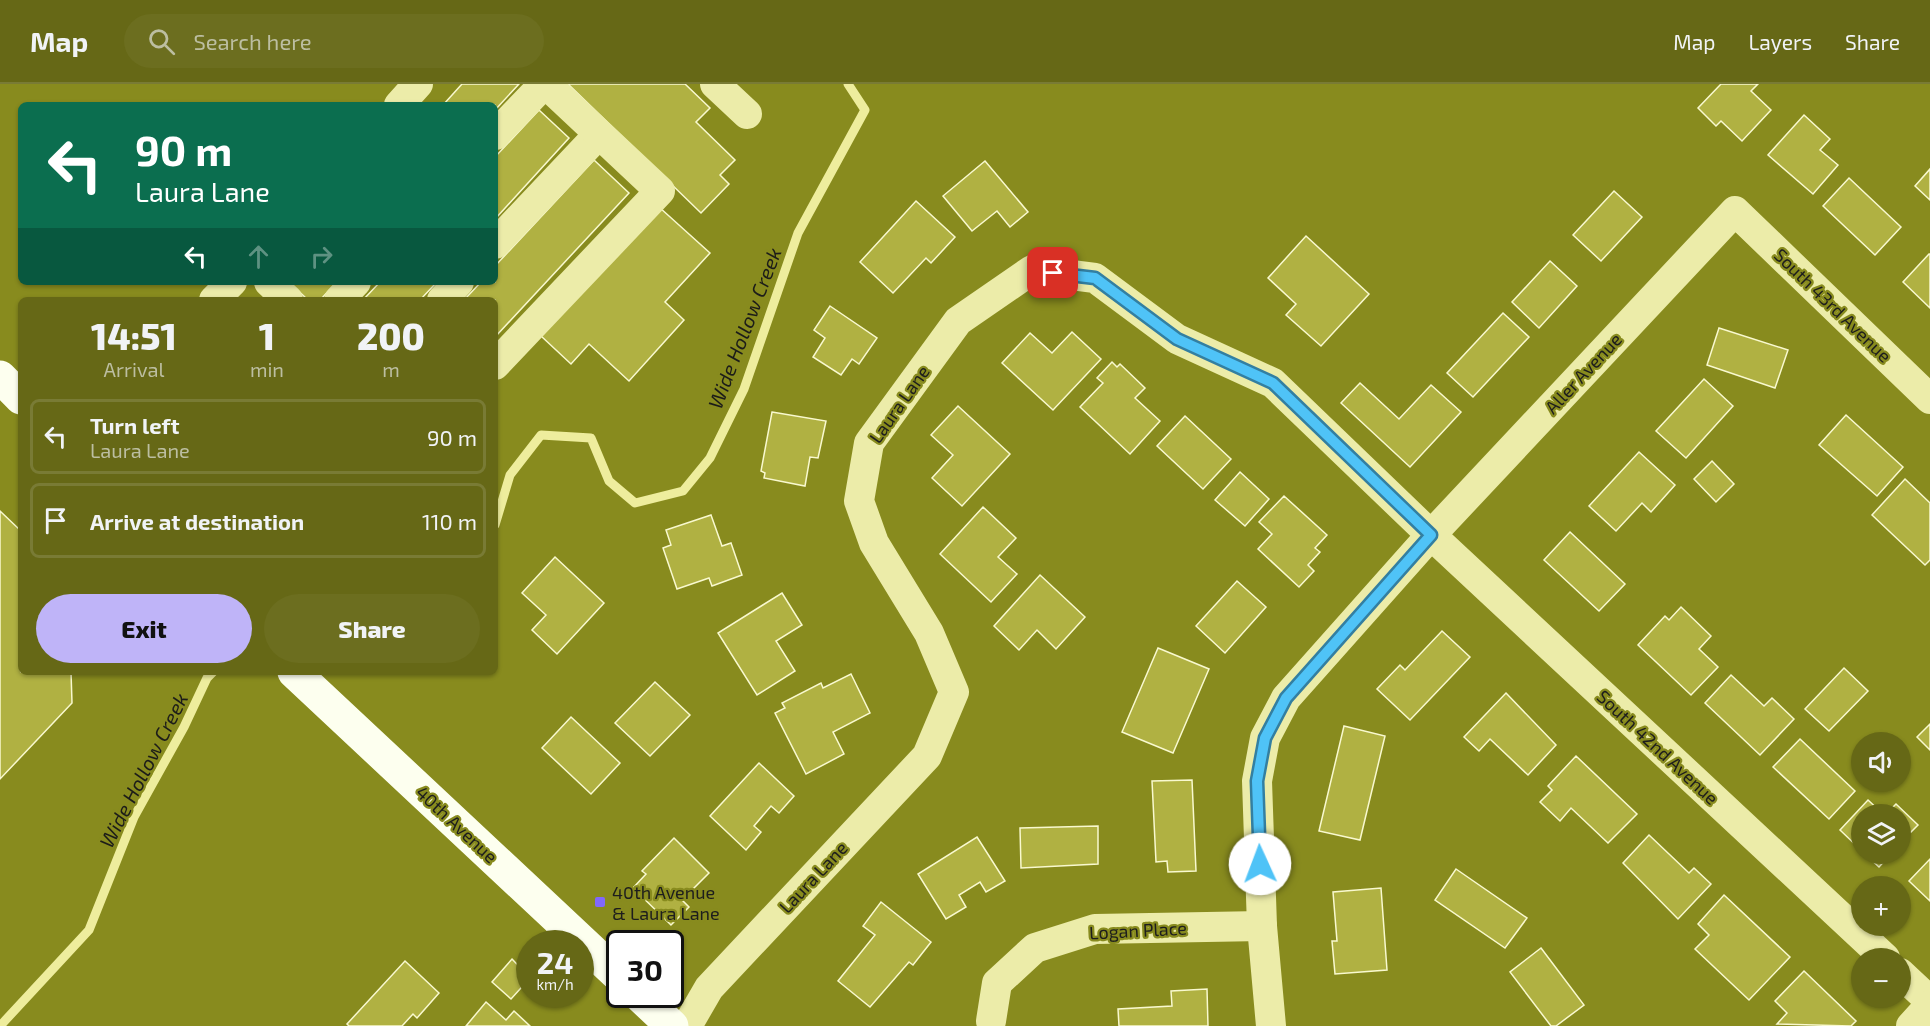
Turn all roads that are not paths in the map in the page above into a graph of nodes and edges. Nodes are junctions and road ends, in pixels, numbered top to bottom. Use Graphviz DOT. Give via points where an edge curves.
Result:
graph roads {
  1 [pos="418,84"];
  2 [pos="545,84"];
  3 [pos="715,84"];
  4 [pos="402,102"];
  5 [pos="747,114"];
  6 [pos="498,132"];
  7 [pos="599,134"];
  8 [pos="1735,211"];
  9 [pos="498,241"];
  10 [pos="229,285"];
  11 [pos="272,285"];
  12 [pos="353,285"];
  13 [pos="456,285"];
  14 [pos="217,297"];
  15 [pos="285,297"];
  16 [pos="342,297"];
  17 [pos="445,297"];
  18 [pos="498,362"];
  19 [pos="0,377"];
  20 [pos="18,395"];
  21 [pos="1930,399"];
  22 [pos="1431,535"];
  23 [pos="297,675"];
  24 [pos="1262,926"];
  25 [pos="1874,948"];
  26 [pos="606,964"];
  27 [pos="1911,984"];
  28 [pos="1930,1003"];
  29 [pos="653,1008"];
  30 [pos="991,1021"];
  31 [pos="672,1026"];
  32 [pos="687,1026"];
  33 [pos="1271,1026"];
  34 [pos="1911,1026"];
  1 -- 4 [label="street"];
  2 -- 6 [label="street"];
  2 -- 7 [label="street"];
  3 -- 5 [label="street"];
  7 -- 9 [label="street"];
  7 -- 18 [label="street" via="660,191"];
  8 -- 21 [label="street, South 43rd Avenue"];
  8 -- 22 [label="street, Aller Avenue"];
  10 -- 14 [label="street"];
  11 -- 15 [label="street"];
  12 -- 16 [label="street"];
  13 -- 17 [label="street"];
  19 -- 20 [label="main road"];
  22 -- 24 [label="street, Aller Avenue" via="1286,698 1265,738 1257,781"];
  22 -- 25 [label="street, South 42nd Avenue"];
  22 -- 32 [label="street, Laura Lane" via="1273,383 1177,339 1095,278 1032,270 958,321 869,443 859,501 874,543 929,633 954,692 927,756 709,988"];
  23 -- 26 [label="main road, 40th Avenue"];
  24 -- 30 [label="street, Logan Place" via="1095,929 1035,948 997,983"];
  24 -- 33 [label="street, Aller Avenue"];
  27 -- 28 [label="street"];
  28 -- 34 [label="street"];
  29 -- 31 [label="main road"];
}
